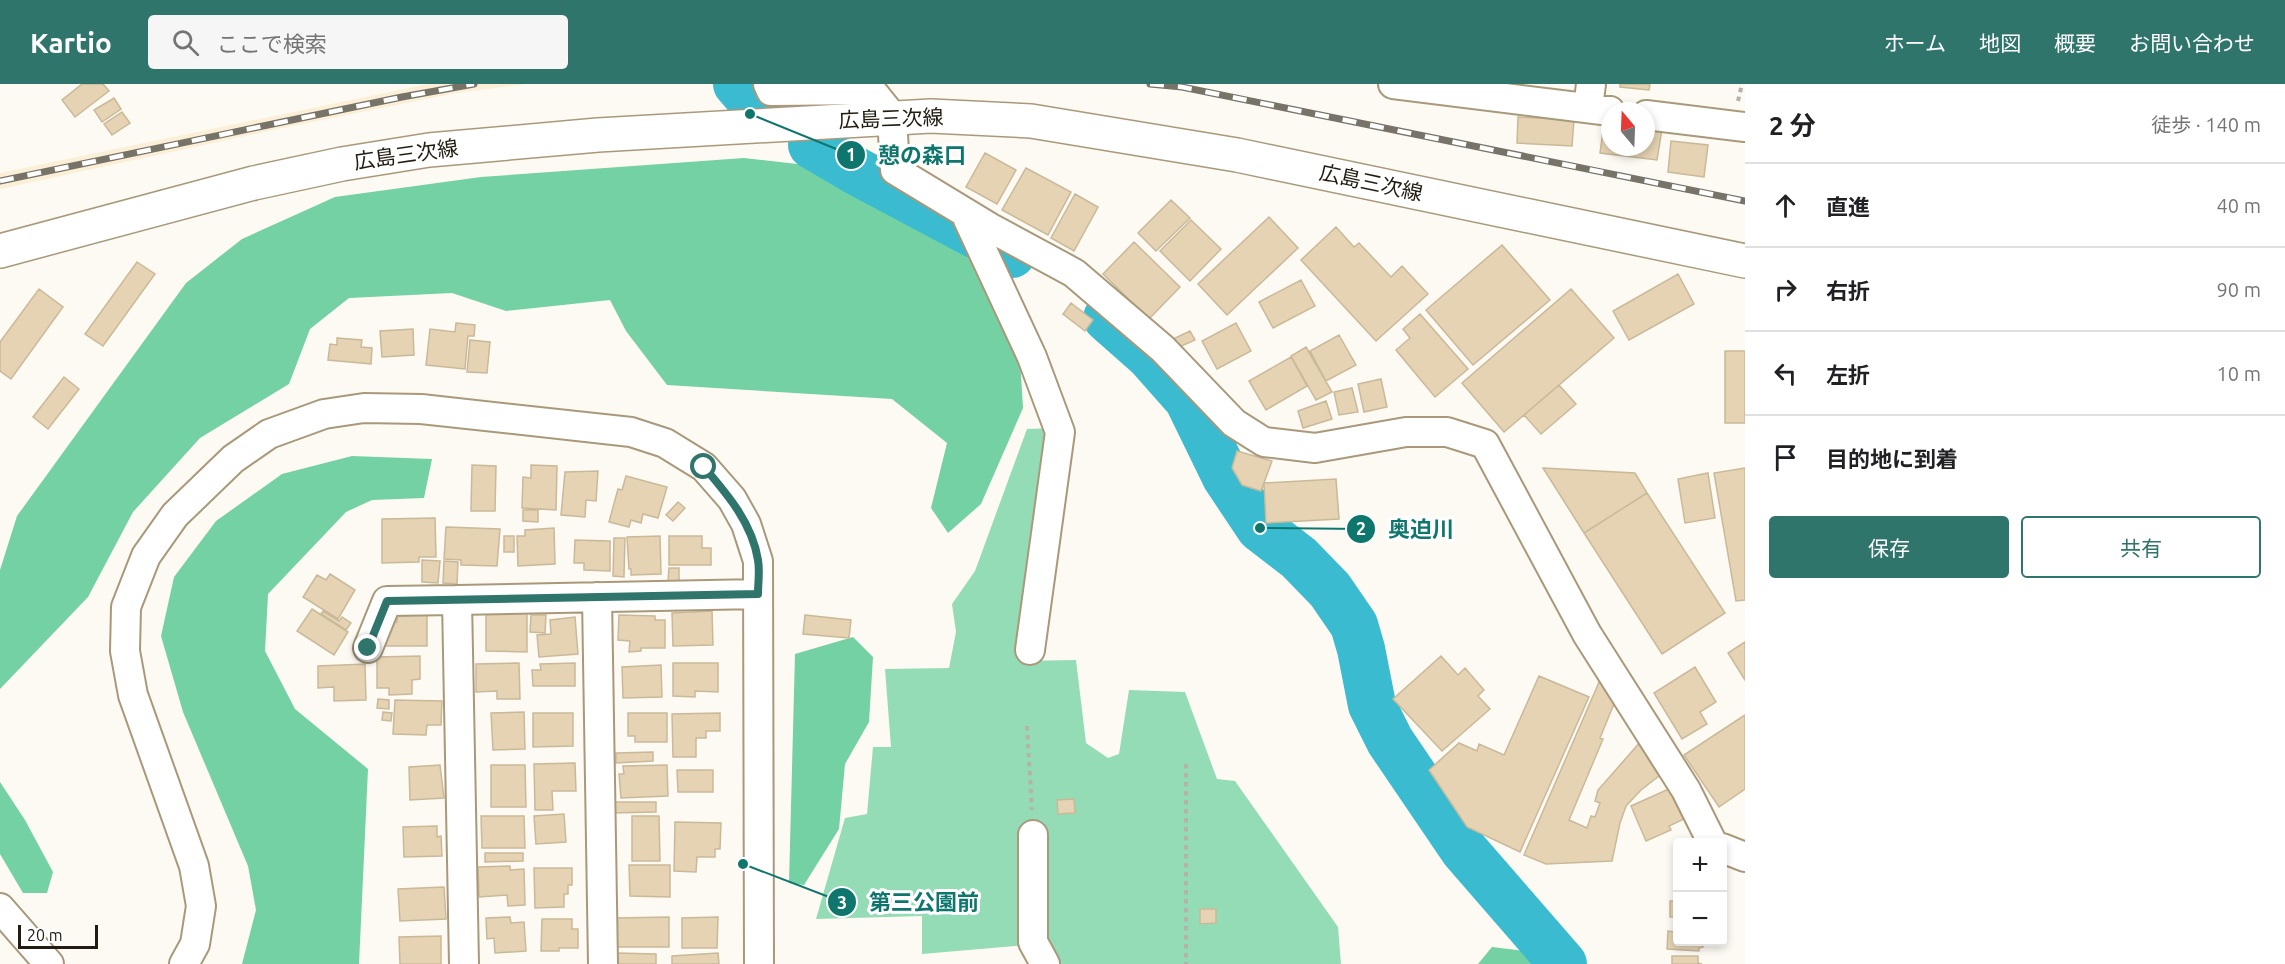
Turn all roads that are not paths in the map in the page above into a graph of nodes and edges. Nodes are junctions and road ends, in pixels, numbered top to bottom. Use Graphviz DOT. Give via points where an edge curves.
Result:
graph roads {
  1 [pos="768,84"];
  2 [pos="1393,84"];
  3 [pos="1596,101"];
  4 [pos="892,116"];
  5 [pos="1655,116"];
  6 [pos="1745,127"];
  7 [pos="965,213"];
  8 [pos="0,251"];
  9 [pos="1745,261"];
  10 [pos="758,594"];
  11 [pos="597,597"];
  12 [pos="458,600"];
  13 [pos="368,648"];
  14 [pos="1030,650"];
  15 [pos="1033,835"];
  16 [pos="1710,838"];
  17 [pos="1727,850"];
  18 [pos="1745,857"];
  19 [pos="0,908"];
  20 [pos="49,964"];
  21 [pos="184,964"];
  22 [pos="464,964"];
  23 [pos="603,964"];
  24 [pos="759,964"];
  25 [pos="1045,964"];
  1 -- 4 [label="street" via="771,91 872,90"];
  2 -- 3 [label="street"];
  4 -- 7 [label="street" via="895,170"];
  4 -- 8 [label="main road, 広島三次線" via="429,150 254,183"];
  4 -- 9 [label="main road, 広島三次線" via="1031,121 1237,155"];
  5 -- 6 [label="street"];
  7 -- 14 [label="street" via="1032,357 1059,432"];
  7 -- 16 [label="street" via="1074,273 1163,350 1234,423 1264,442 1315,448 1406,432 1448,432 1485,444 1587,634 1686,790"];
  10 -- 11 [label="street"];
  10 -- 21 [label="street" via="758,561 746,524 732,499 704,467 665,443 631,432 421,409 364,408 324,414 269,434 233,459 175,515 146,556 126,607 125,651 133,695 194,866 201,906 195,944"];
  10 -- 24 [label="street"];
  11 -- 12 [label="street"];
  11 -- 23 [label="street"];
  12 -- 13 [label="street" via="387,601"];
  12 -- 22 [label="street"];
  15 -- 25 [label="street" via="1033,942"];
  17 -- 18 [label="street"];
  19 -- 20 [label="street"];
}
